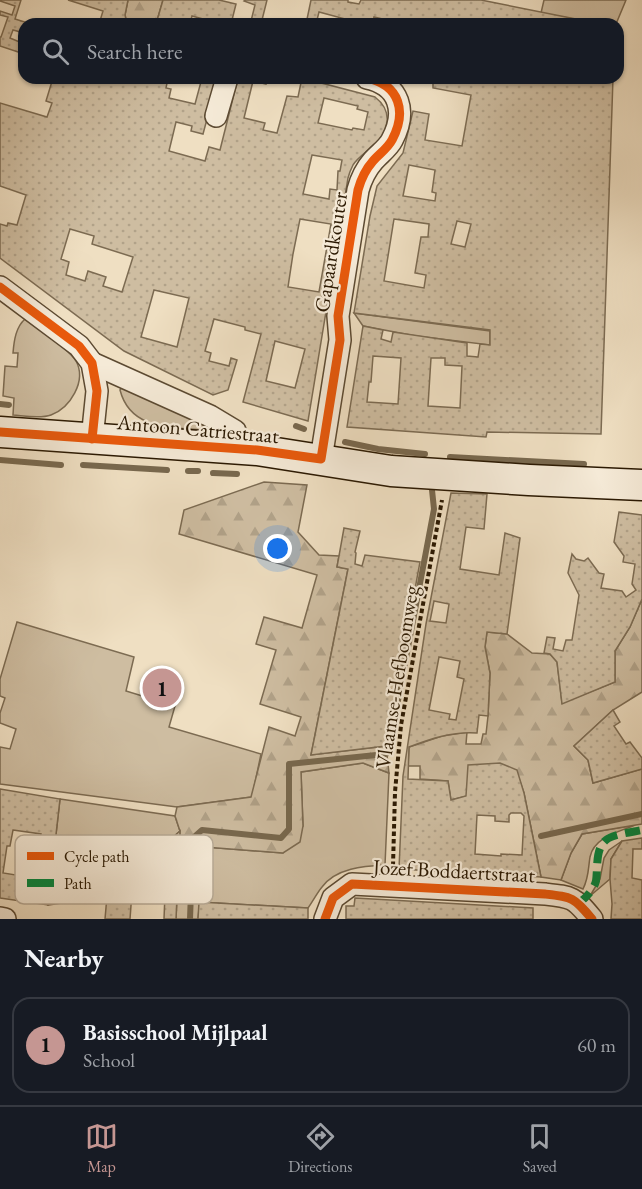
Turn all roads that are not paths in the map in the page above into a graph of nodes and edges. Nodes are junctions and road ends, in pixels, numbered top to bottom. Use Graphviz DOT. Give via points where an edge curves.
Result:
graph roads {
  1 [pos="225,84"];
  2 [pos="384,84"];
  3 [pos="216,116"];
  4 [pos="0,287"];
  5 [pos="92,363"];
  6 [pos="235,431"];
  7 [pos="0,432"];
  8 [pos="92,439"];
  9 [pos="321,459"];
  10 [pos="642,484"];
  11 [pos="0,918"];
  12 [pos="5,919"];
  13 [pos="326,919"];
  14 [pos="592,919"];
  1 -- 3 [label="street"];
  2 -- 9 [label="street, Gapaardkouter" via="399,102 398,122 391,143 371,163 358,190"];
  4 -- 5 [label="street" via="79,346"];
  5 -- 6 [label="street"];
  5 -- 8 [label="street" via="97,391"];
  7 -- 8 [label="main road, Antoon Catriestraat"];
  8 -- 9 [label="main road, Antoon Catriestraat" via="257,450"];
  9 -- 10 [label="main road, Antoon Catriestraat" via="391,471"];
  11 -- 12 [label="street"];
  13 -- 14 [label="street, Jozef Boddaertstraat" via="333,898 352,884 566,896 579,903"];
}
